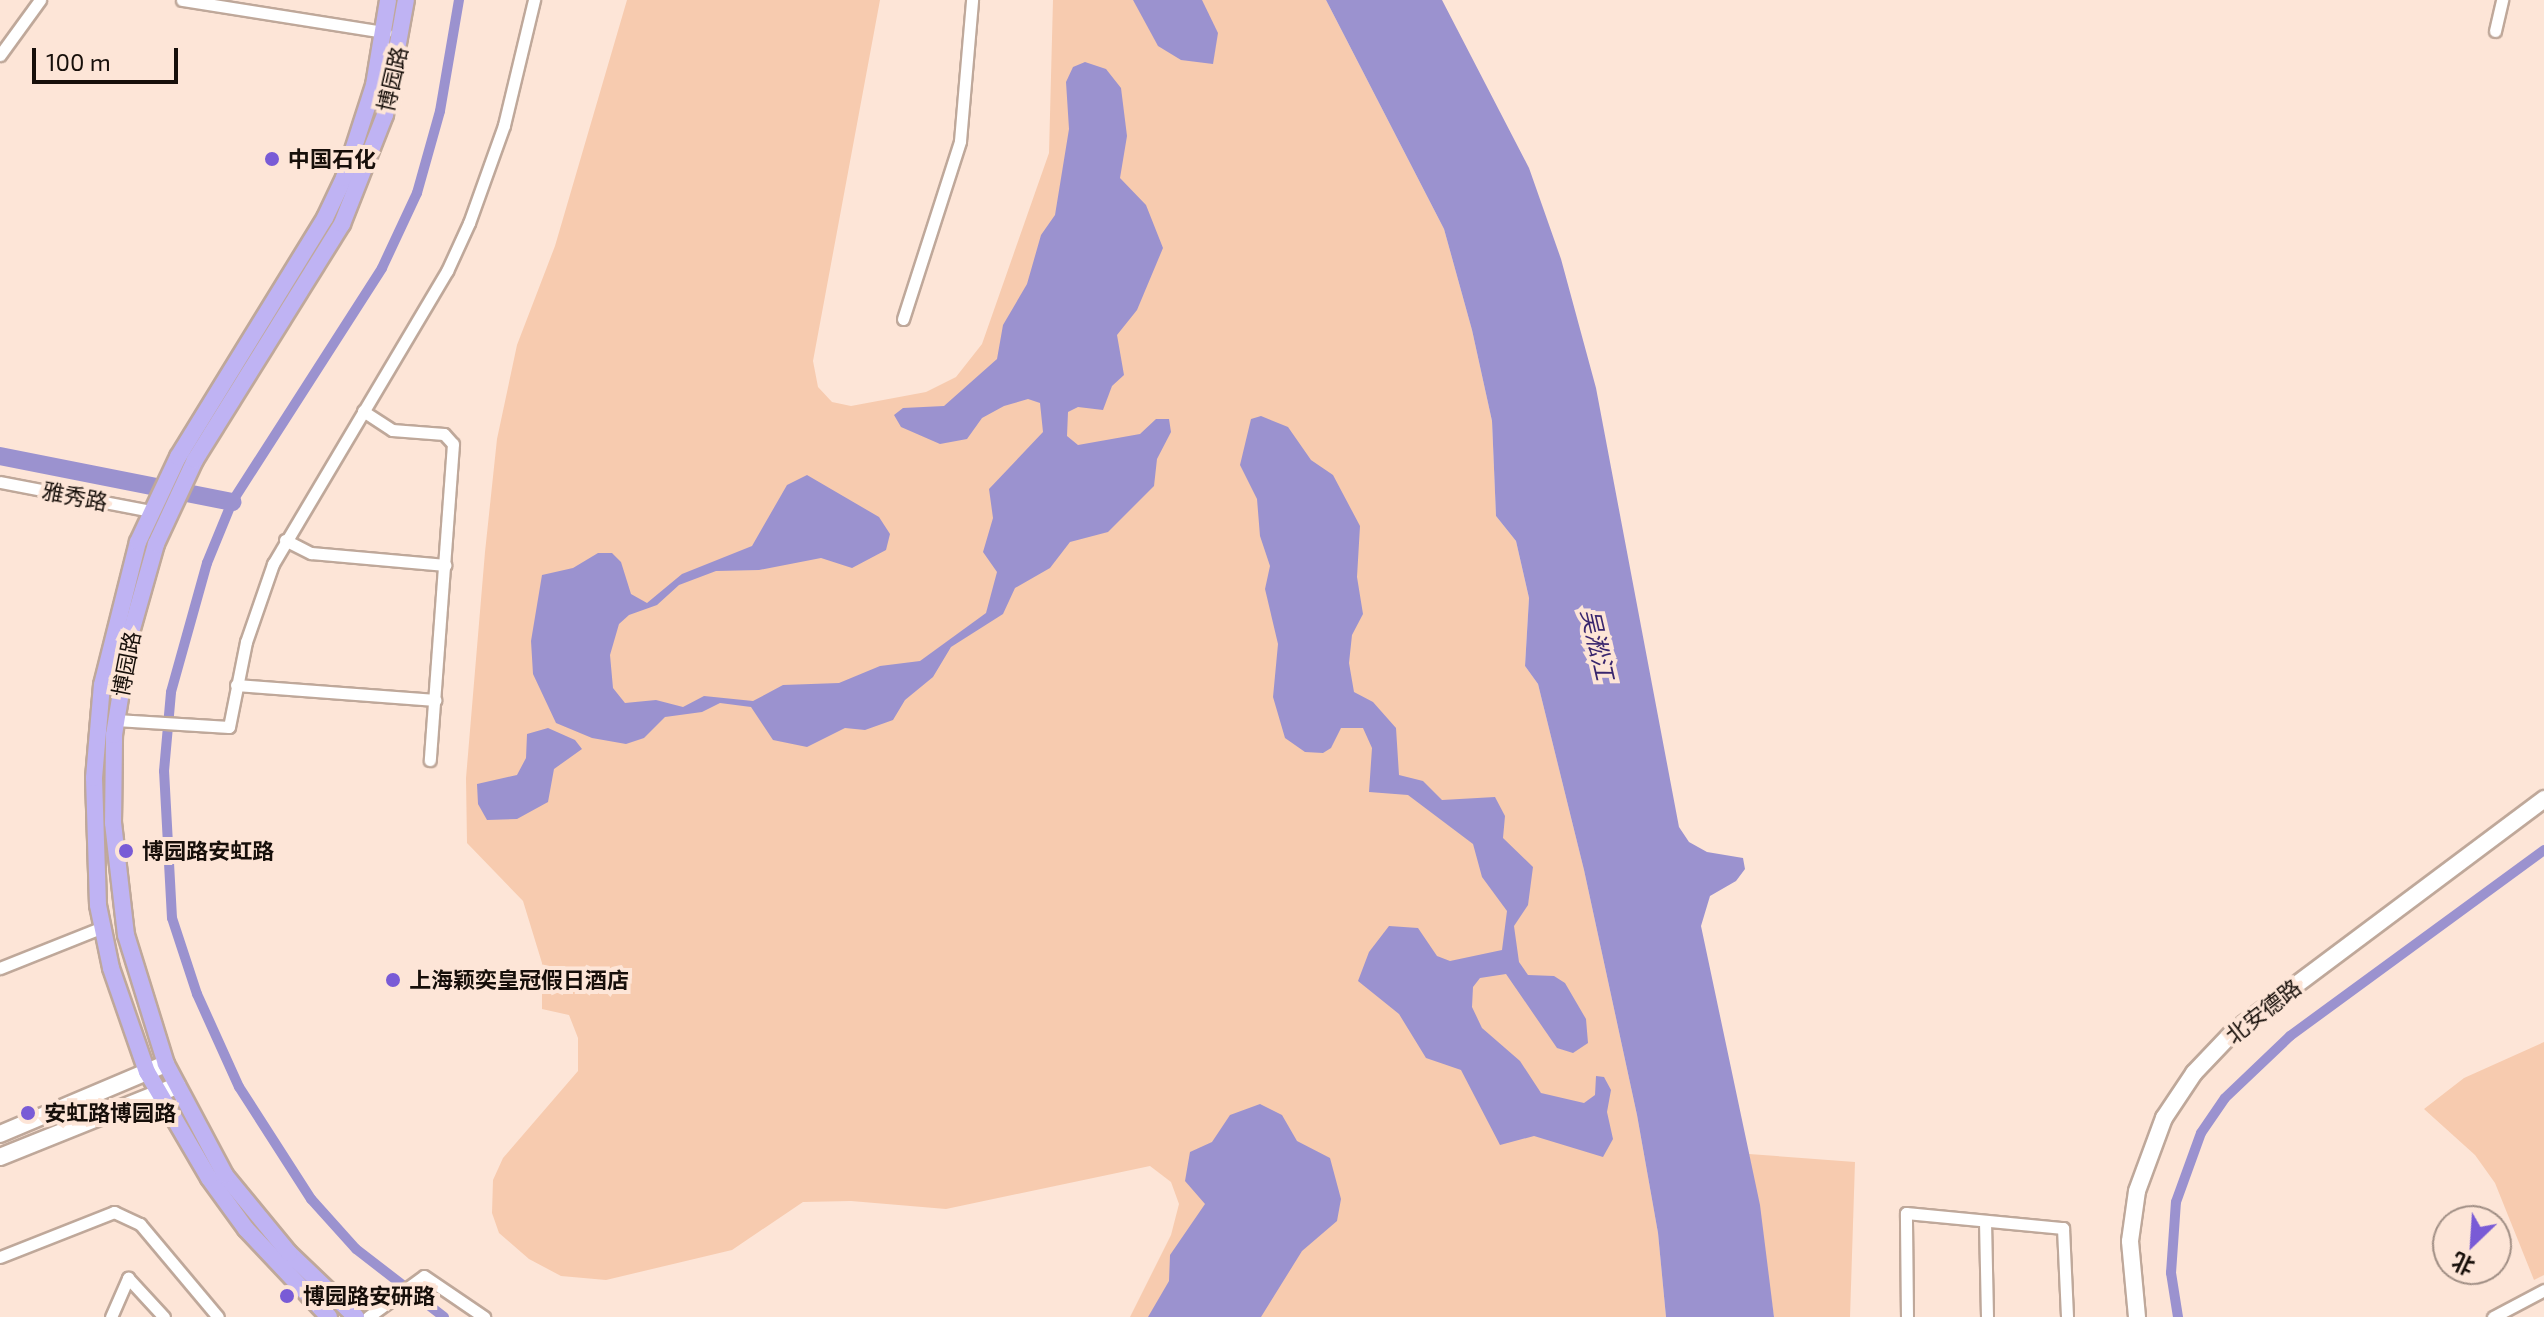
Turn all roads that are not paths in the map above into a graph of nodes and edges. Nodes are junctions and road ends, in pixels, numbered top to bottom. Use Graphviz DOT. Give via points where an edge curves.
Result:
graph roads {
  1 [pos="40,0"];
  2 [pos="182,0"];
  3 [pos="388,0"];
  4 [pos="406,0"];
  5 [pos="534,0"];
  6 [pos="972,0"];
  7 [pos="2502,0"];
  8 [pos="2495,31"];
  9 [pos="385,32"];
  10 [pos="0,55"];
  11 [pos="903,319"];
  12 [pos="363,411"];
  13 [pos="0,482"];
  14 [pos="150,511"];
  15 [pos="285,540"];
  16 [pos="445,565"];
  17 [pos="236,685"];
  18 [pos="435,700"];
  19 [pos="116,720"];
  20 [pos="430,760"];
  21 [pos="2544,799"];
  22 [pos="103,927"];
  23 [pos="0,968"];
  24 [pos="166,1064"];
  25 [pos="147,1072"];
  26 [pos="177,1086"];
  27 [pos="157,1094"];
  28 [pos="0,1134"];
  29 [pos="0,1157"];
  30 [pos="1985,1221"];
  31 [pos="0,1257"];
  32 [pos="2544,1290"];
  33 [pos="111,1317"];
  34 [pos="164,1317"];
  35 [pos="218,1317"];
  36 [pos="329,1317"];
  37 [pos="356,1317"];
  38 [pos="368,1317"];
  39 [pos="484,1317"];
  40 [pos="1907,1317"];
  41 [pos="1987,1317"];
  42 [pos="2067,1317"];
  43 [pos="2137,1317"];
  44 [pos="2493,1317"];
  1 -- 10 [label="street"];
  2 -- 9 [label="street"];
  3 -- 9 [label="main road, 博园路"];
  4 -- 19 [label="main road, 博园路" via="385,115 342,224 195,460 169,513 146,576"];
  5 -- 12 [label="street" via="504,125 469,223 447,271"];
  6 -- 11 [label="street" via="960,141"];
  7 -- 8 [label="street"];
  9 -- 14 [label="main road, 博园路" via="363,125 325,218"];
  12 -- 15 [label="street"];
  12 -- 16 [label="street" via="392,430 444,434 453,444"];
  13 -- 14 [label="street, 雅秀路"];
  14 -- 22 [label="main road, 博园路" via="127,573 102,685 94,820"];
  15 -- 16 [label="street" via="311,553"];
  15 -- 17 [label="street" via="263,590"];
  16 -- 18 [label="street"];
  17 -- 18 [label="street"];
  17 -- 19 [label="street" via="229,727"];
  18 -- 20 [label="street"];
  19 -- 24 [label="main road, 博园路" via="113,823 120,897 139,990"];
  21 -- 43 [label="street, 北安德路" via="2233,1032 2194,1073 2158,1131 2137,1191 2130,1241"];
  22 -- 23 [label="street"];
  22 -- 25 [label="main road, 博园路" via="111,968"];
  24 -- 25 [label="street"];
  24 -- 26 [label="main road, 博园路"];
  25 -- 27 [label="main road, 博园路"];
  25 -- 28 [label="street"];
  26 -- 27 [label="street"];
  26 -- 37 [label="main road, 博园路" via="225,1175 289,1253"];
  27 -- 29 [label="street"];
  27 -- 36 [label="main road, 博园路" via="246,1229"];
  30 -- 40 [label="street" via="1906,1213"];
  30 -- 41 [label="street"];
  30 -- 42 [label="street" via="2063,1228"];
  31 -- 35 [label="street" via="114,1212 140,1224"];
  32 -- 44 [label="street"];
  33 -- 34 [label="street" via="128,1278"];
  38 -- 39 [label="street" via="424,1276"];
}
